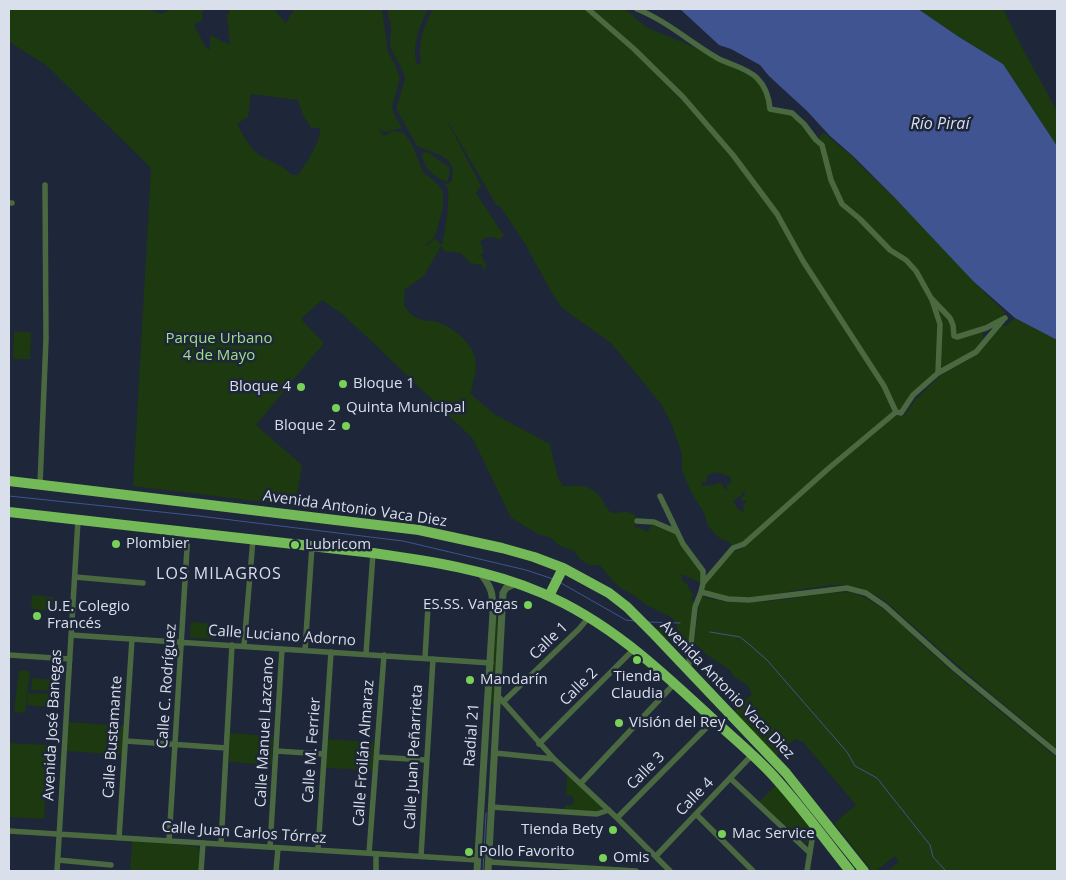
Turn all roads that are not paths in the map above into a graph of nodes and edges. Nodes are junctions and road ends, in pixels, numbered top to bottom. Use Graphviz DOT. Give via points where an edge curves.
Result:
graph roads {
  1 [pos="588,9"];
  2 [pos="637,9"];
  3 [pos="44,185"];
  4 [pos="931,298"];
  5 [pos="938,373"];
  6 [pos="896,412"];
  7 [pos="9,481"];
  8 [pos="40,485"];
  9 [pos="660,496"];
  10 [pos="9,512"];
  11 [pos="78,520"];
  12 [pos="637,522"];
  13 [pos="188,532"];
  14 [pos="677,532"];
  15 [pos="253,539"];
  16 [pos="312,546"];
  17 [pos="373,552"];
  18 [pos="562,570"];
  19 [pos="482,574"];
  20 [pos="75,576"];
  21 [pos="143,583"];
  22 [pos="516,583"];
  23 [pos="703,583"];
  24 [pos="550,592"];
  25 [pos="701,592"];
  26 [pos="428,606"];
  27 [pos="493,612"];
  28 [pos="502,613"];
  29 [pos="588,616"];
  30 [pos="71,635"];
  31 [pos="132,639"];
  32 [pos="182,642"];
  33 [pos="232,645"];
  34 [pos="244,646"];
  35 [pos="634,648"];
  36 [pos="282,649"];
  37 [pos="304,650"];
  38 [pos="331,652"];
  39 [pos="366,654"];
  40 [pos="9,655"];
  41 [pos="384,655"];
  42 [pos="425,658"];
  43 [pos="70,659"];
  44 [pos="433,659"];
  45 [pos="491,662"];
  46 [pos="688,671"];
  47 [pos="675,683"];
  48 [pos="500,699"];
  49 [pos="714,720"];
  50 [pos="126,741"];
  51 [pos="175,744"];
  52 [pos="539,744"];
  53 [pos="226,748"];
  54 [pos="276,750"];
  55 [pos="495,753"];
  56 [pos="1057,753"];
  57 [pos="324,754"];
  58 [pos="752,755"];
  59 [pos="376,757"];
  60 [pos="554,759"];
  61 [pos="426,760"];
  62 [pos="730,778"];
  63 [pos="581,783"];
  64 [pos="492,808"];
  65 [pos="609,810"];
  66 [pos="696,814"];
  67 [pos="617,818"];
  68 [pos="814,827"];
  69 [pos="9,831"];
  70 [pos="60,834"];
  71 [pos="484,835"];
  72 [pos="119,838"];
  73 [pos="169,841"];
  74 [pos="203,843"];
  75 [pos="221,844"];
  76 [pos="270,847"];
  77 [pos="278,848"];
  78 [pos="318,850"];
  79 [pos="369,853"];
  80 [pos="810,853"];
  81 [pos="376,854"];
  82 [pos="421,856"];
  83 [pos="656,856"];
  84 [pos="58,860"];
  85 [pos="477,860"];
  86 [pos="489,862"];
  87 [pos="111,865"];
  88 [pos="581,870"];
  89 [pos="57,871"];
  90 [pos="200,871"];
  91 [pos="276,871"];
  92 [pos="376,871"];
  93 [pos="476,871"];
  94 [pos="488,871"];
  95 [pos="636,871"];
  96 [pos="670,871"];
  97 [pos="753,871"];
  98 [pos="807,871"];
  99 [pos="850,871"];
  100 [pos="864,871"];
  1 -- 6 [label="street" via="683,97 733,155 777,214 803,261 880,378"];
  2 -- 4 [label="street" via="651,14 719,59 758,78 769,97 770,109 792,113 822,145 842,204 890,250 906,260"];
  3 -- 8 [label="street" via="46,339"];
  4 -- 5 [label="street" via="940,324"];
  4 -- 5 [label="street" via="950,318 957,337 1005,318 976,352"];
  5 -- 6 [label="street" via="913,396 901,413"];
  6 -- 23 [label="street" via="744,544 733,548"];
  7 -- 8 [label="highway, Avenida Antonio Vaca Diez"];
  8 -- 18 [label="highway, Avenida Antonio Vaca Diez" via="419,530 502,548 534,557"];
  9 -- 14 [label="street"];
  10 -- 11 [label="highway, Avenida Antonio Vaca Diez"];
  11 -- 13 [label="highway, Avenida Antonio Vaca Diez"];
  11 -- 20 [label="street, Avenida José Banegas"];
  12 -- 14 [label="street" via="654,522"];
  13 -- 15 [label="highway, Avenida Antonio Vaca Diez"];
  13 -- 32 [label="street, Calle C. Rodríguez"];
  14 -- 23 [label="street" via="703,572"];
  15 -- 16 [label="highway, Avenida Antonio Vaca Diez"];
  15 -- 34 [label="street"];
  16 -- 17 [label="highway, Avenida Antonio Vaca Diez"];
  16 -- 37 [label="street"];
  17 -- 19 [label="highway, Avenida Antonio Vaca Diez"];
  17 -- 39 [label="street"];
  18 -- 24 [label="highway"];
  18 -- 46 [label="highway, Avenida Antonio Vaca Diez" via="609,593 627,607"];
  19 -- 22 [label="highway, Avenida Antonio Vaca Diez"];
  19 -- 27 [label="street, Radial 21" via="493,596"];
  20 -- 21 [label="street"];
  20 -- 30 [label="street, Avenida José Banegas"];
  22 -- 24 [label="highway, Avenida Antonio Vaca Diez"];
  22 -- 28 [label="street, Radial 21" via="503,593"];
  23 -- 25 [label="street"];
  24 -- 29 [label="highway, Avenida Antonio Vaca Diez"];
  25 -- 46 [label="street" via="695,607"];
  25 -- 56 [label="street" via="749,600 847,588 866,593"];
  26 -- 42 [label="street"];
  27 -- 28 [label="street"];
  27 -- 45 [label="street, Radial 21"];
  28 -- 48 [label="street, Radial 21"];
  29 -- 35 [label="highway, Avenida Antonio Vaca Diez"];
  29 -- 48 [label="street, Calle 1" via="579,629"];
  30 -- 31 [label="street, Calle Luciano Adorno"];
  30 -- 43 [label="street, Avenida José Banegas"];
  31 -- 32 [label="street, Calle Luciano Adorno"];
  31 -- 50 [label="street, Calle Bustamante"];
  32 -- 33 [label="street, Calle Luciano Adorno"];
  32 -- 51 [label="street, Calle C. Rodríguez"];
  33 -- 34 [label="street, Calle Luciano Adorno"];
  33 -- 53 [label="street"];
  34 -- 36 [label="street, Calle Luciano Adorno"];
  35 -- 47 [label="highway, Avenida Antonio Vaca Diez"];
  35 -- 52 [label="street, Calle 2"];
  36 -- 37 [label="street, Calle Luciano Adorno"];
  36 -- 54 [label="street, Calle Manuel Lazcano"];
  37 -- 38 [label="street, Calle Luciano Adorno"];
  38 -- 39 [label="street, Calle Luciano Adorno"];
  38 -- 57 [label="street, Calle M. Ferrier"];
  39 -- 41 [label="street, Calle Luciano Adorno"];
  40 -- 43 [label="street"];
  41 -- 42 [label="street, Calle Luciano Adorno"];
  41 -- 59 [label="street, Calle Froilán Almaraz"];
  42 -- 44 [label="street, Calle Luciano Adorno"];
  43 -- 70 [label="street, Avenida José Banegas"];
  44 -- 45 [label="street, Calle Luciano Adorno"];
  44 -- 61 [label="street, Calle Juan Peñarrieta"];
  45 -- 71 [label="street, Radial 21"];
  46 -- 100 [label="highway, Avenida Antonio Vaca Diez" via="786,773"];
  47 -- 49 [label="highway, Avenida Antonio Vaca Diez"];
  47 -- 63 [label="street"];
  48 -- 52 [label="street"];
  48 -- 55 [label="street, Radial 21"];
  49 -- 58 [label="highway, Avenida Antonio Vaca Diez"];
  49 -- 67 [label="street, Calle 3"];
  50 -- 51 [label="street"];
  50 -- 72 [label="street, Calle Bustamante"];
  51 -- 53 [label="street"];
  51 -- 73 [label="street, Calle C. Rodríguez"];
  52 -- 60 [label="street"];
  53 -- 75 [label="street"];
  54 -- 57 [label="street"];
  54 -- 76 [label="street, Calle Manuel Lazcano"];
  55 -- 60 [label="street"];
  55 -- 64 [label="street, Radial 21"];
  57 -- 78 [label="street, Calle M. Ferrier"];
  58 -- 62 [label="street, Calle 4"];
  58 -- 68 [label="highway, Avenida Antonio Vaca Diez" via="777,779"];
  59 -- 61 [label="street"];
  59 -- 79 [label="street, Calle Froilán Almaraz"];
  60 -- 63 [label="street"];
  61 -- 82 [label="street, Calle Juan Peñarrieta"];
  62 -- 66 [label="street, Calle 4"];
  62 -- 80 [label="street"];
  63 -- 65 [label="street"];
  64 -- 65 [label="street" via="597,814"];
  64 -- 71 [label="street, Radial 21"];
  65 -- 67 [label="street"];
  66 -- 83 [label="street, Calle 4"];
  66 -- 97 [label="street"];
  67 -- 83 [label="street"];
  68 -- 80 [label="street"];
  68 -- 99 [label="highway, Avenida Antonio Vaca Diez"];
  69 -- 70 [label="street, Calle Juan Carlos Tórrez"];
  70 -- 72 [label="street, Calle Juan Carlos Tórrez"];
  70 -- 84 [label="street, Avenida José Banegas"];
  71 -- 85 [label="street, Radial 21"];
  71 -- 86 [label="street, Radial 21"];
  72 -- 73 [label="street, Calle Juan Carlos Tórrez"];
  73 -- 74 [label="street, Calle Juan Carlos Tórrez"];
  74 -- 75 [label="street, Calle Juan Carlos Tórrez"];
  74 -- 90 [label="street"];
  75 -- 76 [label="street, Calle Juan Carlos Tórrez"];
  76 -- 77 [label="street, Calle Juan Carlos Tórrez"];
  77 -- 78 [label="street, Calle Juan Carlos Tórrez"];
  77 -- 91 [label="street"];
  78 -- 79 [label="street, Calle Juan Carlos Tórrez"];
  79 -- 81 [label="street, Calle Juan Carlos Tórrez"];
  80 -- 98 [label="street"];
  81 -- 82 [label="street, Calle Juan Carlos Tórrez"];
  81 -- 92 [label="street"];
  82 -- 85 [label="street, Calle Juan Carlos Tórrez"];
  83 -- 96 [label="street"];
  84 -- 87 [label="street"];
  84 -- 89 [label="street, Avenida José Banegas"];
  85 -- 93 [label="street, Radial 21"];
  86 -- 88 [label="street"];
  86 -- 94 [label="street, Radial 21"];
  88 -- 95 [label="street"];
}
